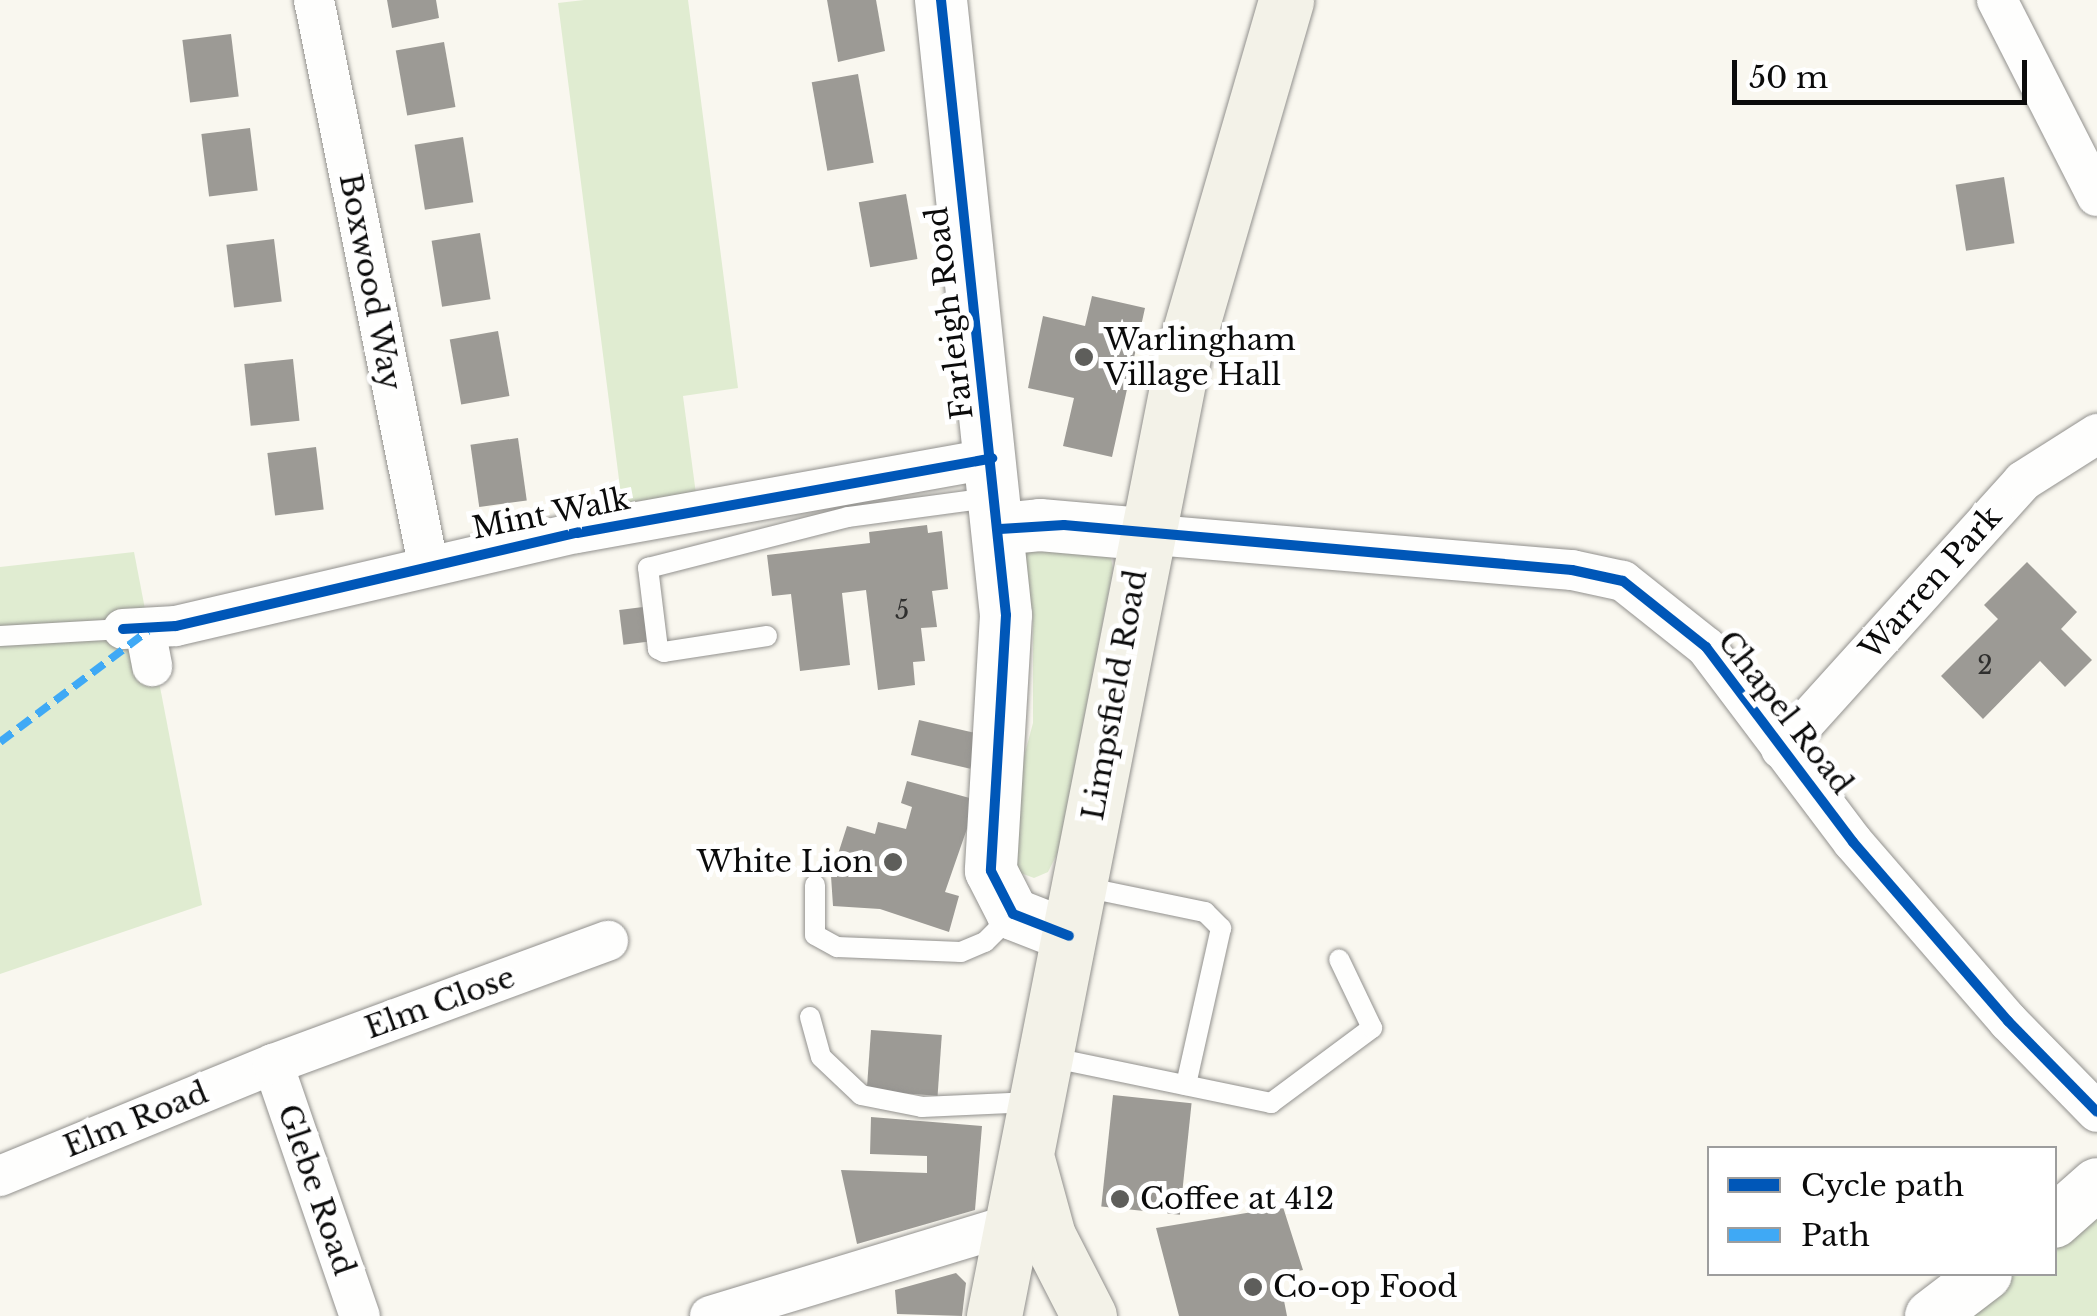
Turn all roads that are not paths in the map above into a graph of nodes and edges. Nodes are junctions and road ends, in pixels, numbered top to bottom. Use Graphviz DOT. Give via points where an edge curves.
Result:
graph roads {
  1 [pos="314,0"];
  2 [pos="941,0"];
  3 [pos="1286,0"];
  4 [pos="1997,0"];
  5 [pos="2097,196"];
  6 [pos="2097,434"];
  7 [pos="996,495"];
  8 [pos="1143,534"];
  9 [pos="428,564"];
  10 [pos="0,636"];
  11 [pos="767,636"];
  12 [pos="140,641"];
  13 [pos="1781,750"];
  14 [pos="816,885"];
  15 [pos="1074,911"];
  16 [pos="1013,914"];
  17 [pos="608,941"];
  18 [pos="1339,959"];
  19 [pos="810,1017"];
  20 [pos="273,1064"];
  21 [pos="1043,1080"];
  22 [pos="1186,1085"];
  23 [pos="2097,1112"];
  24 [pos="1028,1163"];
  25 [pos="0,1176"];
  26 [pos="2097,1184"];
  27 [pos="2057,1219"];
  28 [pos="1007,1226"];
  29 [pos="1983,1276"];
  30 [pos="1082,1304"];
  31 [pos="996,1308"];
  32 [pos="360,1316"];
  33 [pos="710,1316"];
  34 [pos="1931,1316"];
  1 -- 9 [label="street, Boxwood Way"];
  2 -- 7 [label="street, Farleigh Road"];
  3 -- 8 [label="main road, Limpsfield Road" via="1184,352"];
  4 -- 5 [label="street"];
  6 -- 13 [label="street, Warren Park" via="2023,481"];
  7 -- 8 [label="street" via="1040,524"];
  7 -- 9 [label="street, Mint Walk"];
  7 -- 11 [label="lane" via="848,516 648,568 658,649"];
  7 -- 16 [label="street, Farleigh Road" via="1007,656 991,871"];
  8 -- 13 [label="street, Chapel Road" via="1572,570 1623,581 1706,647"];
  8 -- 15 [label="main road, Limpsfield Road"];
  9 -- 12 [label="street, Mint Walk"];
  10 -- 12 [label="lane"];
  13 -- 23 [label="street, Chapel Road" via="2008,1021"];
  14 -- 16 [label="lane" via="813,926 828,946 961,952 985,942"];
  15 -- 16 [label="street"];
  15 -- 21 [label="main road, Limpsfield Road"];
  15 -- 22 [label="lane" via="1205,912 1221,928"];
  17 -- 20 [label="street, Elm Close"];
  18 -- 22 [label="lane" via="1372,1028 1270,1103"];
  19 -- 21 [label="lane" via="821,1057 860,1096 922,1107"];
  20 -- 25 [label="street, Elm Road"];
  20 -- 32 [label="street, Glebe Road"];
  21 -- 22 [label="lane"];
  21 -- 24 [label="main road, Limpsfield Road"];
  24 -- 28 [label="main road, Limpsfield Road"];
  24 -- 30 [label="main road, Limpsfield Road" via="1048,1236"];
  26 -- 27 [label="street"];
  28 -- 31 [label="main road, Limpsfield Road"];
  28 -- 33 [label="street"];
  29 -- 34 [label="street"];
  30 -- 31 [label="main road" via="1032,1284"];
}
